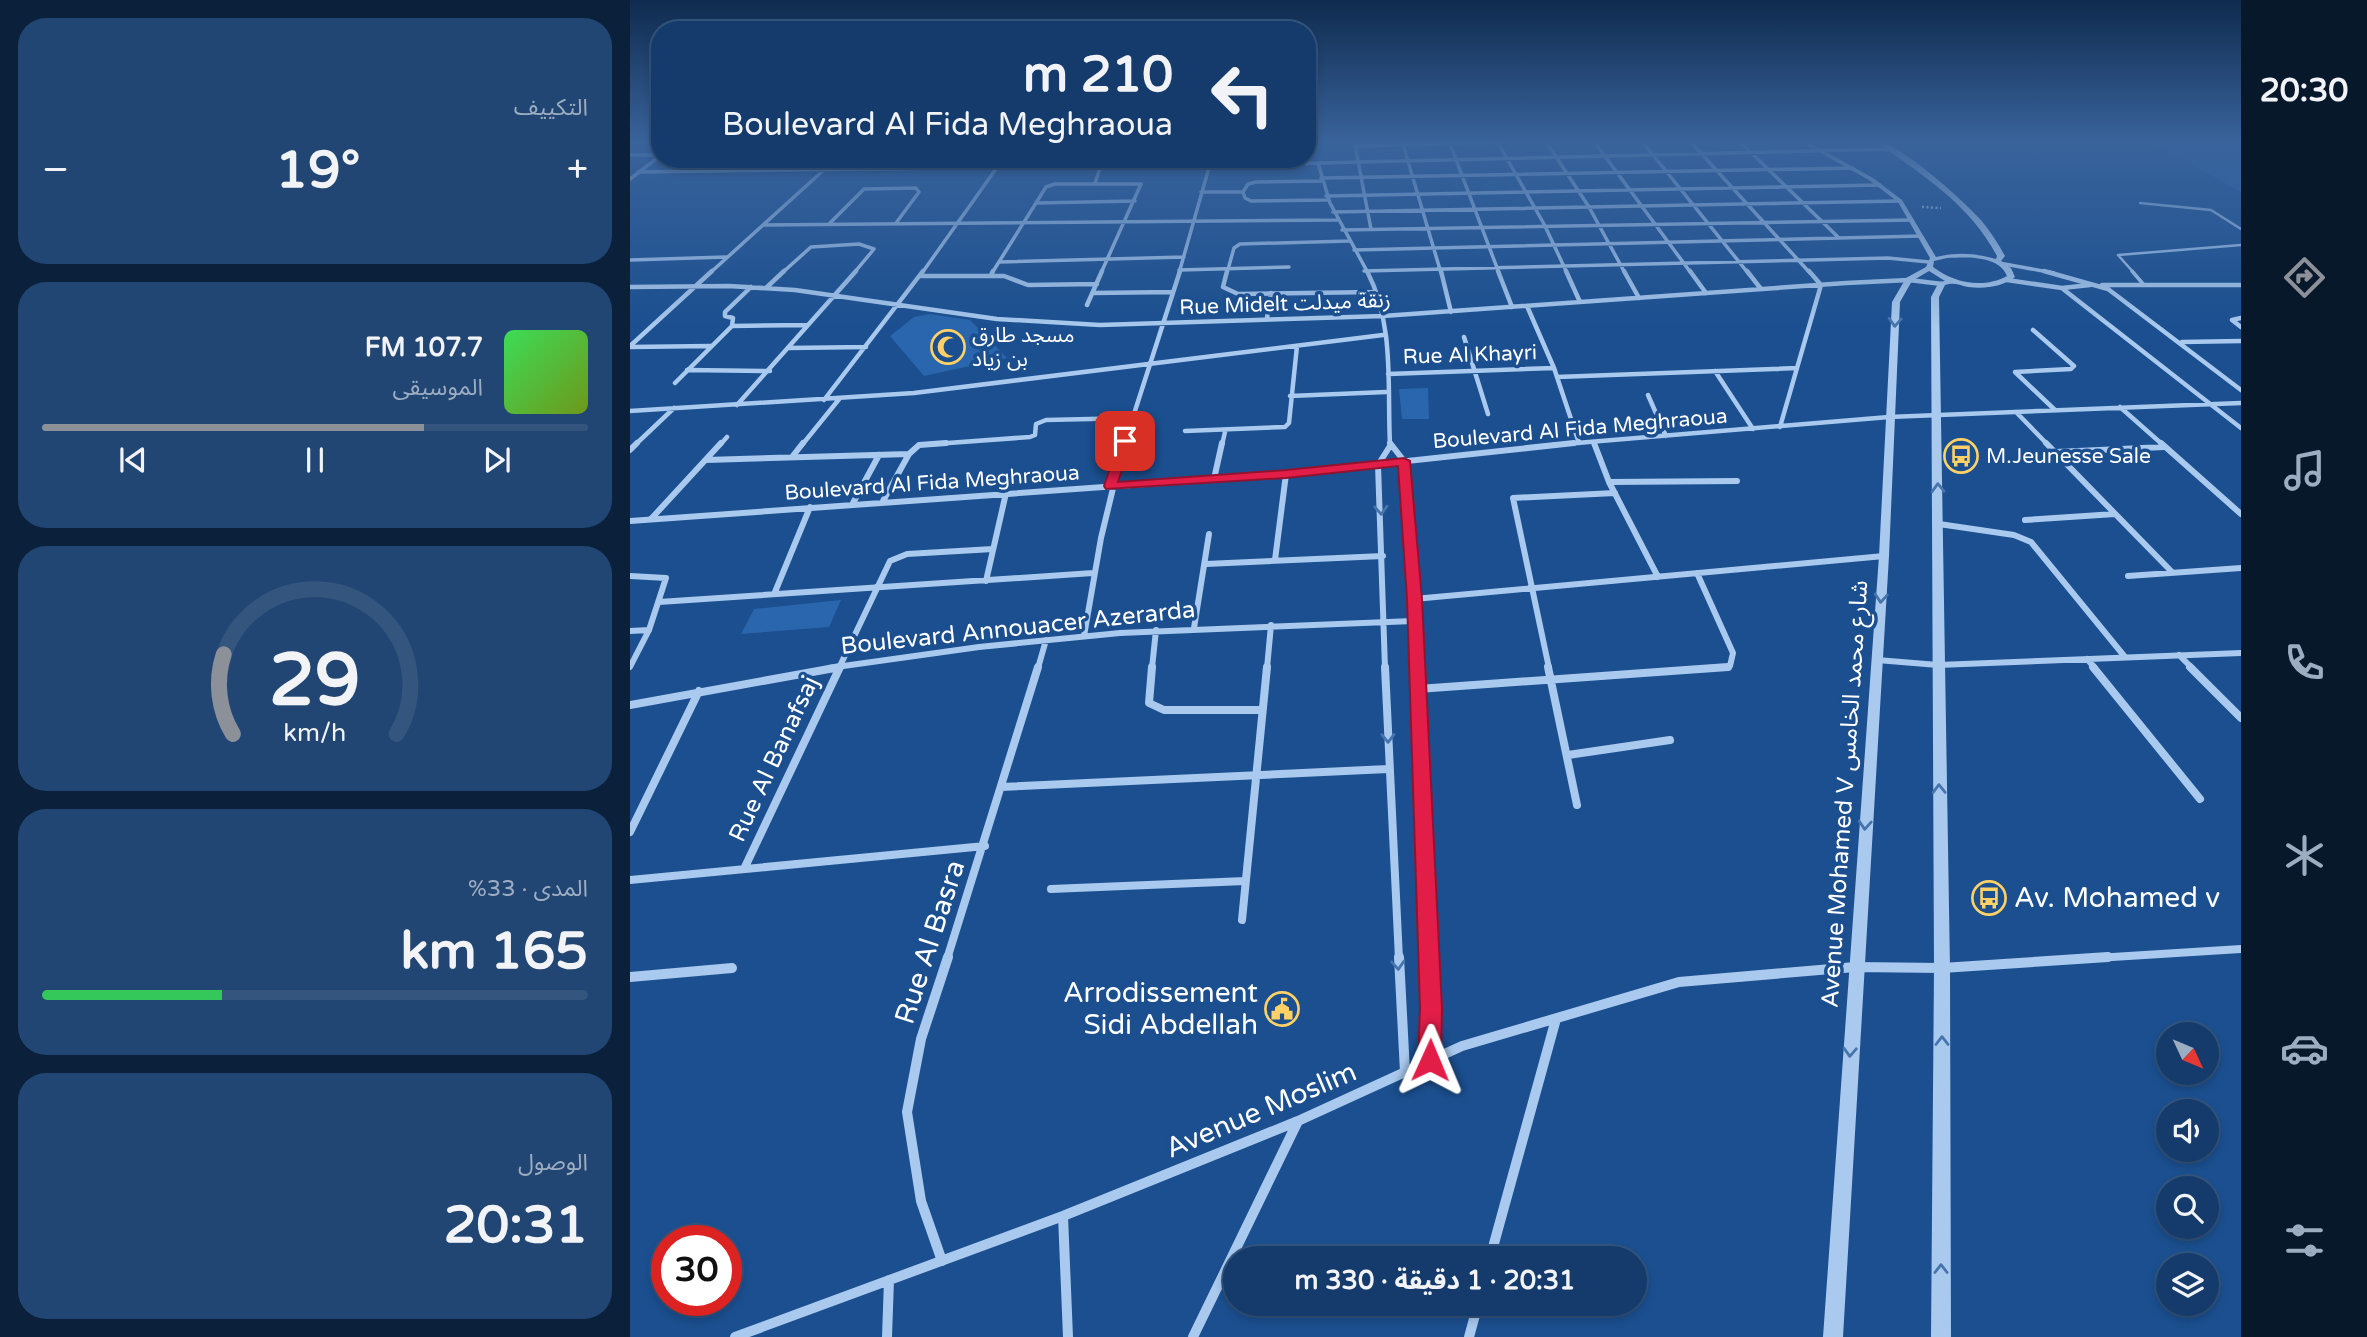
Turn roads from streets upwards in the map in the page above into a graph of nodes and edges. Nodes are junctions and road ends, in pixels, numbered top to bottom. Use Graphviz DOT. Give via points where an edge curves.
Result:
graph roads {
  1 [pos="788,202"];
  2 [pos="851,202"];
  3 [pos="911,202"];
  4 [pos="974,202"];
  5 [pos="1066,202"];
  6 [pos="1134,202"];
  7 [pos="1199,202"];
  8 [pos="1328,202"];
  9 [pos="1366,202"];
  10 [pos="1419,202"];
  11 [pos="1475,202"];
  12 [pos="1531,202"];
  13 [pos="1586,202"];
  14 [pos="1641,202"];
  15 [pos="1692,202"];
  16 [pos="1832,202"];
  17 [pos="1901,202"];
  18 [pos="1957,202"];
  19 [pos="1036,203"];
  20 [pos="1802,203"];
  21 [pos="1747,204"];
  22 [pos="1643,205"];
  23 [pos="1694,205"];
  24 [pos="1533,207"];
  25 [pos="1589,207"];
  26 [pos="1477,209"];
  27 [pos="1422,210"];
  28 [pos="1368,211"];
  29 [pos="1333,212"];
  30 [pos="1127,220"];
  31 [pos="1196,220"];
  32 [pos="1337,220"];
  33 [pos="1912,220"];
  34 [pos="1821,221"];
  35 [pos="961,222"];
  36 [pos="1024,222"];
  37 [pos="1708,222"];
  38 [pos="1765,222"];
  39 [pos="896,223"];
  40 [pos="1657,223"];
  41 [pos="830,224"];
  42 [pos="1598,224"];
  43 [pos="763,225"];
  44 [pos="1544,225"];
  45 [pos="1483,226"];
  46 [pos="1429,227"];
  47 [pos="1371,229"];
  48 [pos="1342,230"];
  49 [pos="1921,236"];
  50 [pos="1839,238"];
  51 [pos="1781,240"];
  52 [pos="1349,241"];
  53 [pos="1723,241"];
  54 [pos="1670,242"];
  55 [pos="1610,243"];
  56 [pos="1553,244"];
  57 [pos="1491,246"];
  58 [pos="1435,247"];
  59 [pos="1354,250"];
  60 [pos="726,257"];
  61 [pos="1184,257"];
  62 [pos="1110,258"];
  63 [pos="630,260"];
  64 [pos="1801,261"];
  65 [pos="999,262"];
  66 [pos="1739,262"];
  67 [pos="1685,263"];
  68 [pos="1931,263"];
  69 [pos="1998,263"];
  70 [pos="1621,265"];
  71 [pos="1564,266"];
  72 [pos="1289,267"];
  73 [pos="1499,267"];
  74 [pos="1229,269"];
  75 [pos="1179,270"];
  76 [pos="1439,270"];
  77 [pos="1364,271"];
  78 [pos="991,275"];
  79 [pos="920,276"];
  80 [pos="1909,280"];
  81 [pos="2007,280"];
  82 [pos="1947,282"];
  83 [pos="1097,284"];
  84 [pos="1821,285"];
  85 [pos="2097,285"];
  86 [pos="2241,285"];
  87 [pos="694,286"];
  88 [pos="630,287"];
  89 [pos="637,287"];
  90 [pos="751,287"];
  91 [pos="766,288"];
  92 [pos="2062,288"];
  93 [pos="1760,289"];
  94 [pos="1172,292"];
  95 [pos="1374,292"];
  96 [pos="630,293"];
  97 [pos="1093,293"];
  98 [pos="1272,293"];
  99 [pos="1706,293"];
  100 [pos="836,296"];
  101 [pos="1639,298"];
  102 [pos="1580,302"];
  103 [pos="900,303"];
  104 [pos="1087,304"];
  105 [pos="1527,306"];
  106 [pos="1512,307"];
  107 [pos="1451,312"];
  108 [pos="1383,316"];
  109 [pos="2241,317"];
  110 [pos="1267,318"];
  111 [pos="1162,324"];
  112 [pos="808,325"];
  113 [pos="732,327"];
  114 [pos="2241,327"];
  115 [pos="2033,330"];
  116 [pos="1383,335"];
  117 [pos="1464,337"];
  118 [pos="2241,341"];
  119 [pos="2181,342"];
  120 [pos="631,345"];
  121 [pos="712,346"];
  122 [pos="1297,346"];
  123 [pos="866,347"];
  124 [pos="789,348"];
  125 [pos="1145,365"];
  126 [pos="1554,368"];
  127 [pos="1797,368"];
  128 [pos="687,370"];
  129 [pos="1474,370"];
  130 [pos="770,371"];
  131 [pos="1715,371"];
  132 [pos="1388,374"];
  133 [pos="1557,377"];
  134 [pos="675,383"];
  135 [pos="2241,390"];
  136 [pos="1386,392"];
  137 [pos="1648,395"];
  138 [pos="1290,396"];
  139 [pos="840,398"];
  140 [pos="824,400"];
  141 [pos="2241,403"];
  142 [pos="2212,404"];
  143 [pos="736,406"];
  144 [pos="2120,407"];
  145 [pos="674,408"];
  146 [pos="2056,410"];
  147 [pos="630,411"];
  148 [pos="2016,412"];
  149 [pos="1488,414"];
  150 [pos="1935,414"];
  151 [pos="1889,417"];
  152 [pos="1133,418"];
  153 [pos="1780,427"];
  154 [pos="2241,428"];
  155 [pos="1753,429"];
  156 [pos="1185,431"];
  157 [pos="1225,432"];
  158 [pos="1666,436"];
  159 [pos="727,437"];
  160 [pos="1579,443"];
  161 [pos="1594,443"];
  162 [pos="1390,446"];
  163 [pos="2164,447"];
  164 [pos="630,450"];
  165 [pos="2056,452"];
  166 [pos="909,454"];
  167 [pos="879,455"];
  168 [pos="792,457"];
  169 [pos="706,460"];
  170 [pos="1404,461"];
  171 [pos="1378,465"];
  172 [pos="1286,474"];
  173 [pos="1214,480"];
  174 [pos="1737,481"];
  175 [pos="1609,482"];
  176 [pos="1110,486"];
  177 [pos="1006,493"];
  178 [pos="1615,493"];
  179 [pos="883,501"];
  180 [pos="853,503"];
  181 [pos="2231,505"];
  182 [pos="2241,505"];
  183 [pos="810,507"];
  184 [pos="2115,514"];
  185 [pos="2241,514"];
  186 [pos="651,519"];
  187 [pos="2025,520"];
  188 [pos="630,521"];
  189 [pos="1939,524"];
  190 [pos="1209,534"];
  191 [pos="993,549"];
  192 [pos="1383,556"];
  193 [pos="1884,556"];
  194 [pos="1275,560"];
  195 [pos="1206,564"];
  196 [pos="2241,568"];
  197 [pos="2171,571"];
  198 [pos="1093,573"];
  199 [pos="1698,573"];
  200 [pos="630,576"];
  201 [pos="2128,576"];
  202 [pos="1658,577"];
  203 [pos="986,581"];
  204 [pos="877,587"];
  205 [pos="1533,589"];
  206 [pos="775,592"];
  207 [pos="1415,599"];
  208 [pos="659,602"];
  209 [pos="1413,621"];
  210 [pos="1385,622"];
  211 [pos="1271,625"];
  212 [pos="1194,628"];
  213 [pos="649,630"];
  214 [pos="630,631"];
  215 [pos="1156,631"];
  216 [pos="1084,636"];
  217 [pos="1046,640"];
  218 [pos="2241,653"];
  219 [pos="2179,655"];
  220 [pos="2124,657"];
  221 [pos="2087,659"];
  222 [pos="1877,660"];
  223 [pos="1938,665"];
  224 [pos="839,666"];
  225 [pos="630,667"];
  226 [pos="1551,682"];
  227 [pos="1418,690"];
  228 [pos="699,691"];
  229 [pos="630,705"];
  230 [pos="1262,710"];
  231 [pos="2241,718"];
  232 [pos="1670,740"];
  233 [pos="1568,755"];
  234 [pos="1388,769"];
  235 [pos="1256,775"];
  236 [pos="1001,787"];
  237 [pos="2200,799"];
  238 [pos="1577,805"];
  239 [pos="630,832"];
  240 [pos="985,846"];
  241 [pos="744,869"];
  242 [pos="630,880"];
  243 [pos="1245,881"];
  244 [pos="1051,889"];
  245 [pos="1242,920"];
  246 [pos="2241,949"];
  247 [pos="1855,967"];
  248 [pos="732,968"];
  249 [pos="1942,968"];
  250 [pos="630,977"];
  251 [pos="1556,1019"];
  252 [pos="1430,1060"];
  253 [pos="1405,1072"];
  254 [pos="1298,1121"];
  255 [pos="1063,1216"];
  256 [pos="1493,1246"];
  257 [pos="942,1261"];
  258 [pos="889,1280"];
  259 [pos="1475,1316"];
  260 [pos="735,1337"];
  261 [pos="887,1337"];
  262 [pos="1068,1337"];
  263 [pos="1193,1337"];
  264 [pos="1469,1337"];
  265 [pos="1833,1337"];
  266 [pos="1941,1337"];
  1 -- 43 [label="street"];
  2 -- 41 [label="street"];
  3 -- 39 [label="street"];
  4 -- 35 [label="street"];
  5 -- 19 [label="street"];
  6 -- 30 [label="street"];
  7 -- 31 [label="street"];
  8 -- 29 [label="street"];
  9 -- 28 [label="street"];
  10 -- 27 [label="street"];
  11 -- 26 [label="street"];
  12 -- 24 [label="street"];
  13 -- 25 [label="street"];
  14 -- 22 [label="street"];
  15 -- 23 [label="street"];
  16 -- 20 [label="street"];
  17 -- 33 [label="street"];
  18 -- 69 [label="street" via="1996,245 2001,256"];
  19 -- 36 [label="street"];
  20 -- 21 [label="street"];
  20 -- 34 [label="street"];
  21 -- 23 [label="street"];
  21 -- 38 [label="street"];
  22 -- 23 [label="street"];
  22 -- 25 [label="street"];
  22 -- 40 [label="street"];
  23 -- 37 [label="street"];
  24 -- 25 [label="street"];
  24 -- 26 [label="street"];
  24 -- 44 [label="street"];
  25 -- 42 [label="street"];
  26 -- 27 [label="street"];
  26 -- 45 [label="street"];
  27 -- 28 [label="street"];
  27 -- 46 [label="street"];
  28 -- 29 [label="street"];
  28 -- 47 [label="street"];
  29 -- 32 [label="street"];
  30 -- 31 [label="street"];
  30 -- 36 [label="street"];
  30 -- 62 [label="street"];
  31 -- 32 [label="street"];
  31 -- 61 [label="street"];
  32 -- 48 [label="street"];
  33 -- 34 [label="street"];
  33 -- 49 [label="street"];
  34 -- 38 [label="street"];
  34 -- 50 [label="street"];
  35 -- 36 [label="street"];
  35 -- 39 [label="street"];
  35 -- 79 [label="street"];
  36 -- 65 [label="street"];
  37 -- 38 [label="street"];
  37 -- 40 [label="street"];
  37 -- 53 [label="street"];
  38 -- 51 [label="street"];
  39 -- 41 [label="street"];
  40 -- 42 [label="street"];
  40 -- 54 [label="street"];
  41 -- 43 [label="street"];
  42 -- 44 [label="street"];
  42 -- 55 [label="street"];
  43 -- 60 [label="street"];
  44 -- 45 [label="street"];
  44 -- 56 [label="street"];
  45 -- 46 [label="street"];
  45 -- 57 [label="street"];
  46 -- 47 [label="street"];
  46 -- 58 [label="street"];
  47 -- 48 [label="street"];
  48 -- 52 [label="street"];
  49 -- 50 [label="street"];
  49 -- 68 [label="street"];
  50 -- 51 [label="street"];
  51 -- 53 [label="street"];
  51 -- 64 [label="street"];
  52 -- 59 [label="street"];
  52 -- 74 [label="street" via="1240,244 1234,248"];
  53 -- 54 [label="street"];
  53 -- 66 [label="street"];
  54 -- 55 [label="street"];
  54 -- 67 [label="street"];
  55 -- 56 [label="street"];
  55 -- 70 [label="street"];
  56 -- 57 [label="street"];
  56 -- 71 [label="street"];
  57 -- 58 [label="street"];
  57 -- 73 [label="street"];
  58 -- 59 [label="street"];
  58 -- 76 [label="street"];
  59 -- 77 [label="street"];
  60 -- 63 [label="street"];
  60 -- 87 [label="street"];
  61 -- 62 [label="street"];
  61 -- 75 [label="street"];
  62 -- 65 [label="street"];
  62 -- 83 [label="street"];
  64 -- 66 [label="street"];
  64 -- 68 [label="street" via="1888,258"];
  64 -- 84 [label="street"];
  65 -- 78 [label="street"];
  66 -- 67 [label="street"];
  66 -- 93 [label="street"];
  67 -- 70 [label="street"];
  67 -- 99 [label="street"];
  68 -- 69 [label="street" via="1964,256"];
  68 -- 80 [label="street"];
  68 -- 82 [label="street"];
  69 -- 81 [label="street" via="2011,274"];
  69 -- 85 [label="street"];
  70 -- 71 [label="street"];
  70 -- 101 [label="street"];
  71 -- 73 [label="street"];
  71 -- 102 [label="street"];
  72 -- 74 [label="street"];
  73 -- 76 [label="street"];
  73 -- 106 [label="street"];
  74 -- 75 [label="street"];
  74 -- 98 [label="street" via="1226,290"];
  75 -- 94 [label="street"];
  76 -- 77 [label="street"];
  76 -- 107 [label="street"];
  77 -- 95 [label="street"];
  78 -- 79 [label="street"];
  78 -- 83 [label="street" via="1028,285"];
  79 -- 103 [label="street"];
  80 -- 82 [label="street, Rue Midelt زنقة ميدلت"];
  80 -- 84 [label="street, Rue Midelt زنقة ميدلت"];
  80 -- 151 [label="street, Avenue Mohamed V شارع محمد الخامس, one-way" via="1896,302"];
  81 -- 82 [label="street"];
  81 -- 92 [label="street"];
  82 -- 150 [label="street" via="1935,297"];
  83 -- 97 [label="street"];
  84 -- 93 [label="street, Rue Midelt زنقة ميدلت"];
  84 -- 127 [label="street"];
  85 -- 86 [label="street"];
  85 -- 92 [label="street"];
  85 -- 119 [label="street"];
  87 -- 89 [label="street, Rue Midelt زنقة ميدلت"];
  87 -- 90 [label="street, Rue Midelt زنقة ميدلت"];
  87 -- 120 [label="street"];
  88 -- 89 [label="street, Rue Midelt زنقة ميدلت"];
  89 -- 96 [label="street"];
  90 -- 91 [label="street, Rue Midelt زنقة ميدلت"];
  90 -- 113 [label="street" via="725,312 733,318"];
  91 -- 100 [label="street, Rue Midelt زنقة ميدلت"];
  91 -- 100 [label="street" via="811,247 874,248"];
  92 -- 142 [label="street"];
  93 -- 99 [label="street, Rue Midelt زنقة ميدلت"];
  94 -- 97 [label="street"];
  94 -- 111 [label="street"];
  95 -- 98 [label="street"];
  95 -- 108 [label="street"];
  97 -- 104 [label="street"];
  98 -- 110 [label="street"];
  99 -- 101 [label="street, Rue Midelt زنقة ميدلت"];
  100 -- 103 [label="street, Rue Midelt زنقة ميدلت"];
  100 -- 112 [label="street"];
  101 -- 102 [label="street, Rue Midelt زنقة ميدلت"];
  102 -- 105 [label="street, Rue Midelt زنقة ميدلت"];
  103 -- 111 [label="street, Rue Midelt زنقة ميدلت" via="1035,323"];
  103 -- 123 [label="street"];
  105 -- 106 [label="street, Rue Midelt زنقة ميدلت"];
  105 -- 126 [label="street"];
  106 -- 107 [label="street, Rue Midelt زنقة ميدلت"];
  107 -- 108 [label="street, Rue Midelt زنقة ميدلت"];
  108 -- 110 [label="street, Rue Midelt زنقة ميدلت"];
  108 -- 116 [label="street"];
  109 -- 114 [label="street" via="2232,320"];
  110 -- 111 [label="street, Rue Midelt زنقة ميدلت"];
  111 -- 125 [label="street"];
  112 -- 113 [label="street"];
  112 -- 124 [label="street"];
  113 -- 121 [label="street"];
  115 -- 146 [label="street" via="2074,366 2015,372"];
  116 -- 122 [label="street"];
  116 -- 132 [label="street"];
  117 -- 129 [label="street"];
  118 -- 119 [label="street"];
  119 -- 135 [label="street"];
  120 -- 121 [label="street"];
  121 -- 128 [label="street"];
  122 -- 125 [label="street"];
  122 -- 138 [label="street"];
  123 -- 124 [label="street"];
  123 -- 140 [label="street"];
  124 -- 130 [label="street"];
  125 -- 139 [label="street"];
  125 -- 152 [label="street"];
  126 -- 129 [label="street, Rue Al Khayri"];
  126 -- 133 [label="street"];
  127 -- 131 [label="street"];
  127 -- 153 [label="street"];
  128 -- 130 [label="street"];
  128 -- 134 [label="street"];
  129 -- 132 [label="street, Rue Al Khayri"];
  129 -- 149 [label="street"];
  130 -- 143 [label="street"];
  131 -- 133 [label="street"];
  131 -- 155 [label="street"];
  132 -- 136 [label="street"];
  133 -- 160 [label="street"];
  136 -- 138 [label="street"];
  136 -- 162 [label="street"];
  137 -- 158 [label="street"];
  138 -- 157 [label="street" via="1289,424 1279,429"];
  139 -- 140 [label="street"];
  139 -- 168 [label="street"];
  140 -- 143 [label="street"];
  141 -- 142 [label="street, Boulevard Al Fida Meghraoua"];
  142 -- 144 [label="street, Boulevard Al Fida Meghraoua"];
  142 -- 154 [label="street"];
  143 -- 145 [label="street"];
  144 -- 146 [label="street, Boulevard Al Fida Meghraoua"];
  144 -- 163 [label="street"];
  145 -- 147 [label="street"];
  145 -- 164 [label="street"];
  146 -- 148 [label="street, Boulevard Al Fida Meghraoua"];
  148 -- 150 [label="street, Boulevard Al Fida Meghraoua"];
  148 -- 165 [label="street"];
  150 -- 151 [label="street, Boulevard Al Fida Meghraoua"];
  189 -- 150 [label="street, one-way"];
  151 -- 153 [label="street, Boulevard Al Fida Meghraoua"];
  151 -- 193 [label="street, Avenue Mohamed V شارع محمد الخامس"];
  152 -- 166 [label="street" via="1046,420 1036,424 1035,435 1030,437 923,444"];
  152 -- 176 [label="street"];
  153 -- 155 [label="street, Boulevard Al Fida Meghraoua"];
  155 -- 158 [label="street, Boulevard Al Fida Meghraoua"];
  156 -- 157 [label="street"];
  157 -- 173 [label="street"];
  158 -- 161 [label="street, Boulevard Al Fida Meghraoua"];
  159 -- 169 [label="street"];
  160 -- 161 [label="street, Boulevard Al Fida Meghraoua"];
  160 -- 170 [label="street, Boulevard Al Fida Meghraoua"];
  161 -- 175 [label="street"];
  162 -- 170 [label="street"];
  162 -- 171 [label="street"];
  163 -- 165 [label="street"];
  163 -- 181 [label="street"];
  165 -- 184 [label="street"];
  166 -- 167 [label="street"];
  166 -- 179 [label="street"];
  167 -- 168 [label="street"];
  167 -- 180 [label="street"];
  168 -- 169 [label="street"];
  169 -- 186 [label="street"];
  170 -- 171 [label="street, Boulevard Al Fida Meghraoua"];
  170 -- 207 [label="street"];
  171 -- 172 [label="street, Boulevard Al Fida Meghraoua"];
  171 -- 192 [label="street, one-way"];
  172 -- 173 [label="street, Boulevard Al Fida Meghraoua"];
  172 -- 194 [label="street"];
  173 -- 176 [label="street, Boulevard Al Fida Meghraoua"];
  174 -- 175 [label="street"];
  175 -- 178 [label="street"];
  176 -- 177 [label="street, Boulevard Al Fida Meghraoua"];
  176 -- 198 [label="street"];
  177 -- 179 [label="street, Boulevard Al Fida Meghraoua"];
  177 -- 191 [label="street"];
  178 -- 202 [label="street"];
  178 -- 205 [label="street" via="1513,498"];
  179 -- 180 [label="street, Boulevard Al Fida Meghraoua"];
  180 -- 183 [label="street, Boulevard Al Fida Meghraoua"];
  181 -- 182 [label="street"];
  181 -- 185 [label="street"];
  183 -- 186 [label="street, Boulevard Al Fida Meghraoua"];
  183 -- 206 [label="street"];
  184 -- 187 [label="street"];
  184 -- 197 [label="street"];
  186 -- 188 [label="street, Boulevard Al Fida Meghraoua"];
  189 -- 220 [label="street" via="2014,535 2031,542"];
  189 -- 223 [label="street"];
  190 -- 195 [label="street"];
  191 -- 203 [label="street"];
  191 -- 204 [label="street, Rue Al Banafsaj" via="907,554 890,561"];
  192 -- 194 [label="street"];
  192 -- 210 [label="street"];
  193 -- 199 [label="street"];
  193 -- 222 [label="street, Avenue Mohamed V شارع محمد الخامس, one-way"];
  194 -- 195 [label="street"];
  195 -- 212 [label="street"];
  196 -- 197 [label="street"];
  197 -- 201 [label="street"];
  198 -- 203 [label="street"];
  198 -- 216 [label="street"];
  199 -- 202 [label="street"];
  199 -- 226 [label="street" via="1732,653 1730,666"];
  200 -- 208 [label="street" via="666,578"];
  202 -- 205 [label="street"];
  203 -- 204 [label="street"];
  204 -- 206 [label="street"];
  204 -- 224 [label="street, Rue Al Banafsaj"];
  205 -- 207 [label="street"];
  205 -- 226 [label="street"];
  206 -- 208 [label="street"];
  207 -- 209 [label="street"];
  208 -- 213 [label="street"];
  209 -- 210 [label="street, Boulevard Annouacer Azerarda"];
  209 -- 227 [label="street"];
  210 -- 211 [label="street, Boulevard Annouacer Azerarda"];
  210 -- 234 [label="street, one-way"];
  211 -- 212 [label="street, Boulevard Annouacer Azerarda"];
  211 -- 230 [label="street"];
  212 -- 215 [label="street, Boulevard Annouacer Azerarda"];
  213 -- 214 [label="street"];
  213 -- 225 [label="street"];
  215 -- 216 [label="street, Boulevard Annouacer Azerarda"];
  215 -- 230 [label="street" via="1149,703 1164,710"];
  216 -- 217 [label="street, Boulevard Annouacer Azerarda"];
  217 -- 224 [label="street, Boulevard Annouacer Azerarda"];
  217 -- 236 [label="street, Rue Al Basra"];
  218 -- 219 [label="street"];
  219 -- 220 [label="street"];
  219 -- 231 [label="street"];
  220 -- 221 [label="street"];
  221 -- 223 [label="street"];
  221 -- 237 [label="street"];
  222 -- 223 [label="street"];
  222 -- 247 [label="street, Avenue Mohamed V شارع محمد الخامس, one-way"];
  249 -- 223 [label="street, one-way"];
  224 -- 228 [label="street, Boulevard Annouacer Azerarda"];
  224 -- 241 [label="street, Rue Al Banafsaj"];
  226 -- 227 [label="street"];
  226 -- 233 [label="street"];
  227 -- 252 [label="street"];
  228 -- 229 [label="street, Boulevard Annouacer Azerarda"];
  228 -- 239 [label="street"];
  230 -- 235 [label="street"];
  232 -- 233 [label="street"];
  233 -- 238 [label="street"];
  234 -- 235 [label="street"];
  234 -- 253 [label="street, one-way"];
  235 -- 236 [label="street"];
  235 -- 243 [label="street"];
  236 -- 240 [label="street, Rue Al Basra"];
  240 -- 241 [label="street"];
  240 -- 257 [label="street, Rue Al Basra" via="921,1039 907,1112 921,1201"];
  241 -- 242 [label="street"];
  243 -- 244 [label="street"];
  243 -- 245 [label="street"];
  246 -- 249 [label="street, Avenue Moslim"];
  247 -- 249 [label="street, Avenue Moslim"];
  247 -- 251 [label="street, Avenue Moslim" via="1679,982"];
  247 -- 265 [label="street, Avenue Mohamed V شارع محمد الخامس, one-way"];
  248 -- 250 [label="street"];
  266 -- 249 [label="street, one-way"];
  251 -- 252 [label="street, Avenue Moslim"];
  251 -- 256 [label="street"];
  252 -- 253 [label="street, Avenue Moslim"];
  253 -- 254 [label="street, Avenue Moslim"];
  254 -- 255 [label="street, Avenue Moslim"];
  254 -- 263 [label="street"];
  255 -- 257 [label="street, Avenue Moslim"];
  255 -- 262 [label="street"];
  257 -- 258 [label="street, Avenue Moslim"];
  258 -- 260 [label="street, Avenue Moslim"];
  258 -- 261 [label="street"];
  259 -- 264 [label="street"];
}
